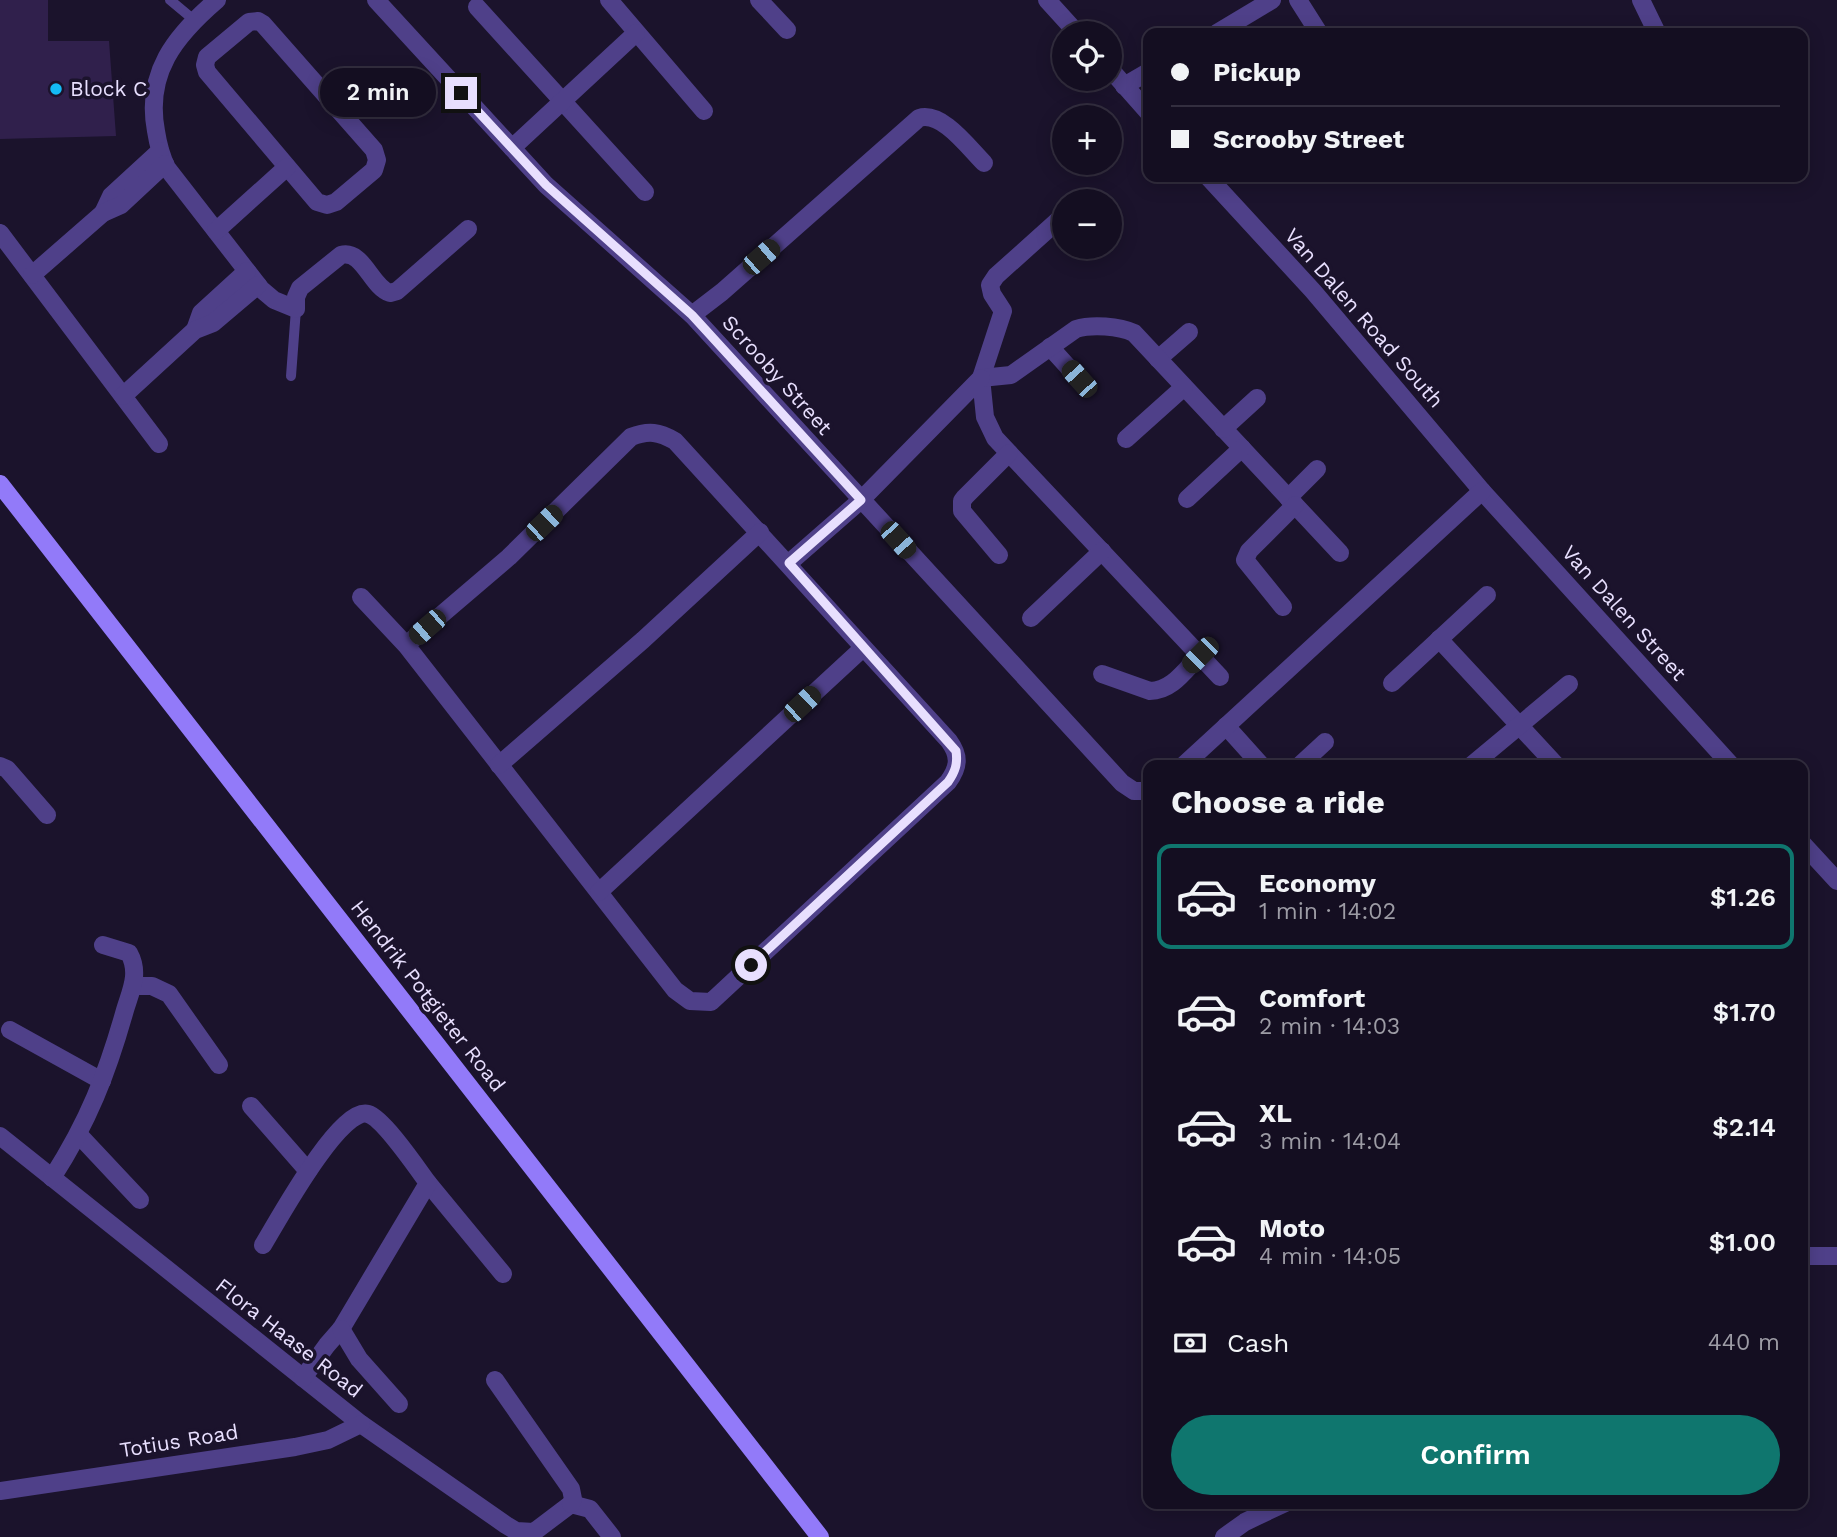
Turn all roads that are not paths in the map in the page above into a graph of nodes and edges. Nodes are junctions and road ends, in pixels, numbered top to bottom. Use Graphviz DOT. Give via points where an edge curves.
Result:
graph roads {
  1 [pos="170,0"];
  2 [pos="216,0"];
  3 [pos="376,0"];
  4 [pos="609,0"];
  5 [pos="759,0"];
  6 [pos="1047,0"];
  7 [pos="1272,0"];
  8 [pos="1298,0"];
  9 [pos="1642,0"];
  10 [pos="477,7"];
  11 [pos="194,20"];
  12 [pos="1066,21"];
  13 [pos="1225,28"];
  14 [pos="1316,28"];
  15 [pos="1655,28"];
  16 [pos="787,30"];
  17 [pos="636,33"];
  18 [pos="1143,75"];
  19 [pos="1122,84"];
  20 [pos="1124,86"];
  21 [pos="563,101"];
  22 [pos="1143,107"];
  23 [pos="704,110"];
  24 [pos="512,148"];
  25 [pos="162,158"];
  26 [pos="984,163"];
  27 [pos="287,167"];
  28 [pos="1213,182"];
  29 [pos="645,192"];
  30 [pos="1052,226"];
  31 [pos="468,229"];
  32 [pos="216,231"];
  33 [pos="0,233"];
  34 [pos="32,275"];
  35 [pos="252,278"];
  36 [pos="296,309"];
  37 [pos="692,315"];
  38 [pos="1189,332"];
  39 [pos="1050,347"];
  40 [pos="1158,359"];
  41 [pos="291,376"];
  42 [pos="981,378"];
  43 [pos="1079,379"];
  44 [pos="1184,387"];
  45 [pos="123,396"];
  46 [pos="1257,398"];
  47 [pos="1223,429"];
  48 [pos="1126,439"];
  49 [pos="159,444"];
  50 [pos="1242,448"];
  51 [pos="1010,453"];
  52 [pos="1317,469"];
  53 [pos="0,484"];
  54 [pos="1482,491"];
  55 [pos="1187,499"];
  56 [pos="861,500"];
  57 [pos="1292,501"];
  58 [pos="760,533"];
  59 [pos="1102,551"];
  60 [pos="1340,553"];
  61 [pos="999,555"];
  62 [pos="789,563"];
  63 [pos="1487,595"];
  64 [pos="361,597"];
  65 [pos="1283,607"];
  66 [pos="1031,618"];
  67 [pos="1439,639"];
  68 [pos="406,645"];
  69 [pos="863,648"];
  70 [pos="1200,655"];
  71 [pos="1102,674"];
  72 [pos="1220,677"];
  73 [pos="1392,684"];
  74 [pos="1569,684"];
  75 [pos="1519,725"];
  76 [pos="1226,726"];
  77 [pos="1325,742"];
  78 [pos="1189,760"];
  79 [pos="1257,760"];
  80 [pos="1305,760"];
  81 [pos="1478,760"];
  82 [pos="1551,760"];
  83 [pos="1726,760"];
  84 [pos="499,765"];
  85 [pos="0,766"];
  86 [pos="1141,791"];
  87 [pos="47,815"];
  88 [pos="1808,850"];
  89 [pos="1837,881"];
  90 [pos="599,892"];
  91 [pos="103,945"];
  92 [pos="133,986"];
  93 [pos="10,1030"];
  94 [pos="219,1065"];
  95 [pos="102,1081"];
  96 [pos="251,1106"];
  97 [pos="79,1135"];
  98 [pos="0,1136"];
  99 [pos="308,1171"];
  100 [pos="52,1178"];
  101 [pos="428,1183"];
  102 [pos="140,1200"];
  103 [pos="263,1245"];
  104 [pos="1808,1256"];
  105 [pos="1837,1256"];
  106 [pos="503,1274"];
  107 [pos="341,1329"];
  108 [pos="303,1378"];
  109 [pos="495,1380"];
  110 [pos="399,1404"];
  111 [pos="361,1424"];
  112 [pos="0,1491"];
  113 [pos="566,1507"];
  114 [pos="1272,1509"];
  115 [pos="612,1537"];
  116 [pos="820,1537"];
  117 [pos="1223,1537"];
  1 -- 11 [label="lane"];
  2 -- 11 [label="street"];
  3 -- 24 [label="street, Scrooby Street"];
  4 -- 17 [label="street"];
  5 -- 16 [label="street"];
  6 -- 12 [label="street"];
  7 -- 13 [label="street"];
  8 -- 14 [label="street"];
  9 -- 15 [label="street"];
  10 -- 21 [label="street"];
  11 -- 25 [label="street" via="168,54 152,99"];
  17 -- 21 [label="street"];
  17 -- 23 [label="street"];
  18 -- 20 [label="street"];
  19 -- 20 [label="street"];
  20 -- 22 [label="street"];
  21 -- 24 [label="street"];
  21 -- 29 [label="street"];
  24 -- 37 [label="street, Scrooby Street" via="546,185"];
  25 -- 32 [label="street"];
  25 -- 34 [label="street" via="121,205 103,214"];
  26 -- 37 [label="street" via="940,120 919,118"];
  27 -- 27 [label="street" via="205,65 207,57 250,22 263,24 374,150 377,160 374,170 327,205 317,202"];
  27 -- 32 [label="street"];
  28 -- 54 [label="street, Van Dalen Road South" via="1313,291"];
  30 -- 42 [label="street" via="992,280 990,290 1002,316"];
  31 -- 36 [label="street" via="390,293 378,286 355,257 341,255 300,288"];
  32 -- 35 [label="street"];
  33 -- 34 [label="street"];
  34 -- 45 [label="street"];
  35 -- 36 [label="street" via="274,300"];
  35 -- 45 [label="street" via="213,323 195,330"];
  36 -- 41 [label="lane"];
  37 -- 56 [label="street, Scrooby Street"];
  38 -- 40 [label="street"];
  39 -- 40 [label="street" via="1082,327 1121,329 1134,333"];
  39 -- 42 [label="street" via="1011,375"];
  39 -- 43 [label="street"];
  40 -- 44 [label="street"];
  42 -- 51 [label="street" via="989,428"];
  42 -- 56 [label="street"];
  44 -- 47 [label="street"];
  44 -- 48 [label="street"];
  45 -- 49 [label="street"];
  46 -- 47 [label="street"];
  47 -- 50 [label="street"];
  50 -- 55 [label="street"];
  50 -- 57 [label="street"];
  51 -- 59 [label="street"];
  51 -- 61 [label="street" via="965,497 962,506"];
  52 -- 57 [label="street"];
  53 -- 116 [label="main road, Hendrik Potgieter Road"];
  54 -- 76 [label="street"];
  54 -- 83 [label="street, Van Dalen Street"];
  56 -- 62 [label="street"];
  56 -- 86 [label="street, Scrooby Street" via="1122,783"];
  57 -- 60 [label="street"];
  57 -- 65 [label="street" via="1245,560"];
  58 -- 62 [label="street"];
  58 -- 68 [label="street" via="675,441 647,431 631,437 509,557"];
  58 -- 84 [label="street"];
  59 -- 66 [label="street"];
  59 -- 70 [label="street"];
  62 -- 69 [label="street"];
  63 -- 67 [label="street"];
  64 -- 68 [label="street"];
  67 -- 73 [label="street"];
  67 -- 75 [label="street"];
  68 -- 84 [label="street"];
  69 -- 90 [label="street"];
  69 -- 90 [label="street" via="949,741 958,760 954,773 711,1002 680,996"];
  70 -- 71 [label="street" via="1169,686 1157,691"];
  70 -- 72 [label="street"];
  74 -- 75 [label="street"];
  75 -- 81 [label="street"];
  75 -- 82 [label="street"];
  76 -- 78 [label="street"];
  76 -- 79 [label="street"];
  77 -- 80 [label="street"];
  84 -- 90 [label="street"];
  85 -- 87 [label="street"];
  88 -- 89 [label="street"];
  91 -- 92 [label="street" via="129,954 134,962"];
  92 -- 94 [label="street" via="152,986 169,995"];
  92 -- 95 [label="street"];
  93 -- 95 [label="street"];
  95 -- 97 [label="street"];
  96 -- 99 [label="street"];
  97 -- 100 [label="street"];
  97 -- 102 [label="street"];
  98 -- 100 [label="street, Flora Haase Road"];
  99 -- 101 [label="street" via="346,1121 364,1112 378,1119"];
  99 -- 103 [label="street"];
  100 -- 108 [label="street, Flora Haase Road"];
  101 -- 106 [label="street"];
  101 -- 107 [label="street"];
  104 -- 105 [label="street"];
  107 -- 108 [label="street"];
  107 -- 110 [label="street" via="359,1359"];
  108 -- 111 [label="street, Flora Haase Road"];
  109 -- 113 [label="street" via="571,1489"];
  111 -- 112 [label="street, Totius Road" via="328,1440 295,1447"];
  111 -- 113 [label="street, Flora Haase Road" via="516,1531 534,1532"];
  113 -- 115 [label="street" via="590,1509"];
  114 -- 117 [label="street"];
}
